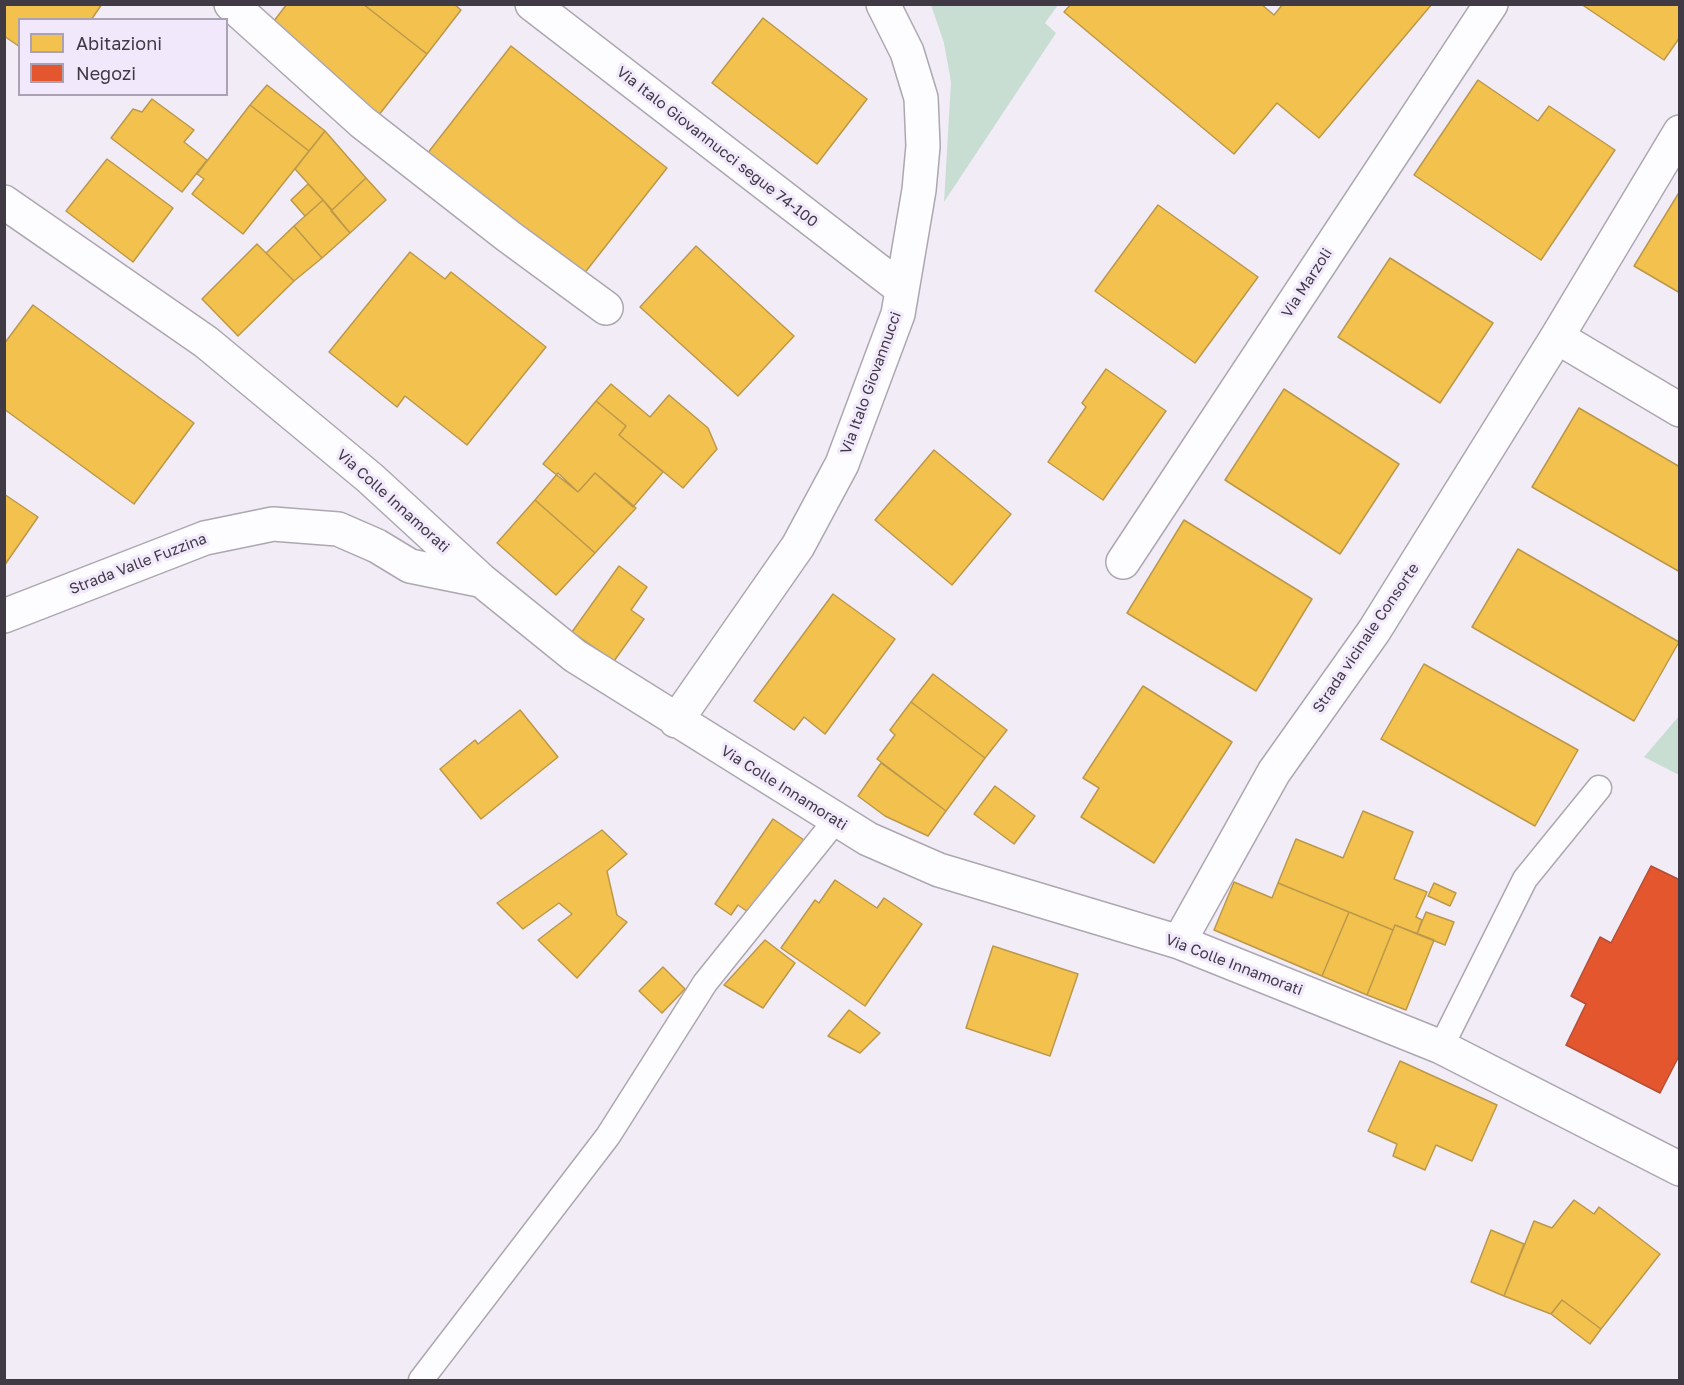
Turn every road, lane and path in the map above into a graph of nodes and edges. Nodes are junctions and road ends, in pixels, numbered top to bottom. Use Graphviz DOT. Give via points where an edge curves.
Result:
graph roads {
  1 [pos="231,4"];
  2 [pos="532,4"];
  3 [pos="883,4"];
  4 [pos="1491,4"];
  5 [pos="1680,132"];
  6 [pos="4,202"];
  7 [pos="902,289"];
  8 [pos="606,308"];
  9 [pos="1557,337"];
  10 [pos="1680,410"];
  11 [pos="1123,562"];
  12 [pos="481,580"];
  13 [pos="4,616"];
  14 [pos="676,721"];
  15 [pos="1599,788"];
  16 [pos="836,820"];
  17 [pos="1179,942"];
  18 [pos="1441,1047"];
  19 [pos="1680,1169"];
  20 [pos="421,1380"];
  1 -- 8 [label="street" via="362,122"];
  2 -- 7 [label="street, Via Italo Giovannucci segue 74-100"];
  3 -- 7 [label="street, Via Italo Giovannucci" via="907,52 921,98 923,146 919,190"];
  4 -- 11 [label="street, Via Marzoli"];
  5 -- 9 [label="street, Strada vicinale Consorte"];
  6 -- 12 [label="street, Via Colle Innamorati" via="206,342 370,478"];
  7 -- 14 [label="street, Via Italo Giovannucci" via="898,314 842,464 798,546"];
  9 -- 10 [label="street"];
  9 -- 17 [label="street, Strada vicinale Consorte" via="1374,631 1274,772"];
  12 -- 13 [label="street, Strada Valle Fuzzina" via="410,566 338,529 273,524 205,538"];
  12 -- 14 [label="street, Via Colle Innamorati" via="575,656"];
  14 -- 16 [label="street, Via Colle Innamorati"];
  15 -- 18 [label="lane" via="1525,879"];
  16 -- 17 [label="street, Via Colle Innamorati" via="868,839 939,870"];
  16 -- 20 [label="lane" via="705,982 608,1136"];
  17 -- 18 [label="street, Via Colle Innamorati"];
  18 -- 19 [label="street, Via Colle Innamorati"];
}
